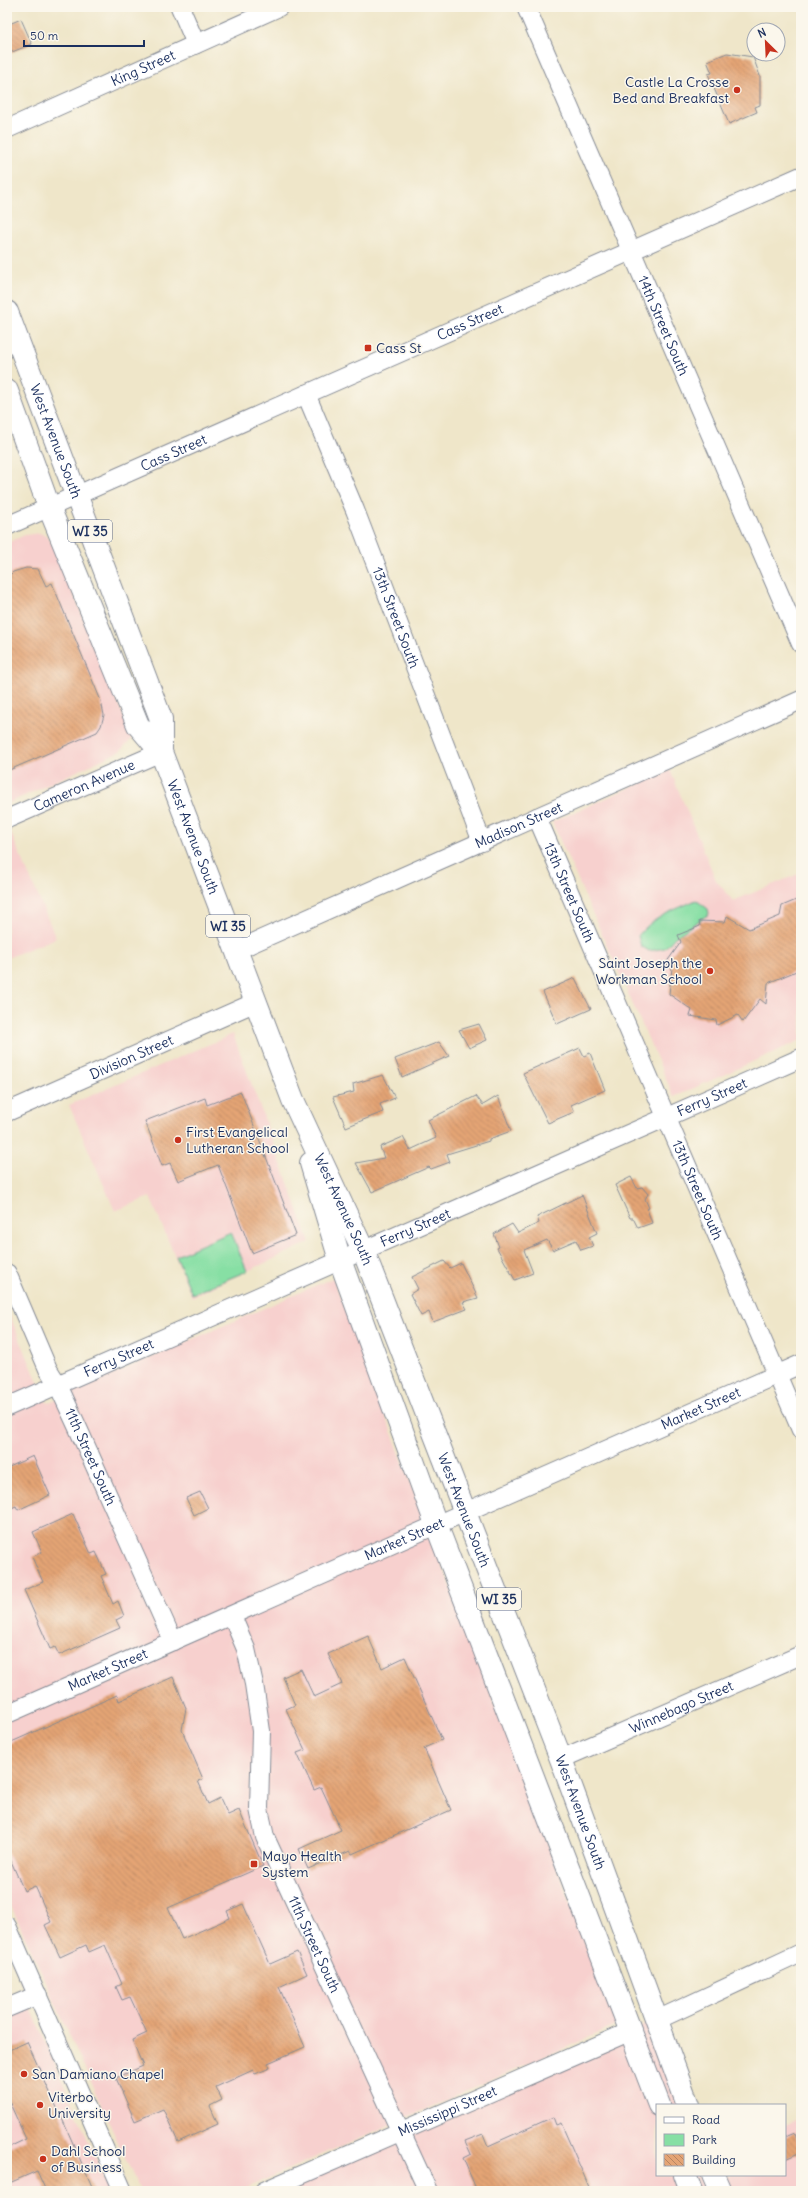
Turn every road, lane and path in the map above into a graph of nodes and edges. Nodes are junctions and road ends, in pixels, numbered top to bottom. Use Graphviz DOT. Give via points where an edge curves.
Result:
graph roads {
  1 [pos="180,7"];
  2 [pos="278,7"];
  3 [pos="526,7"];
  4 [pos="196,44"];
  5 [pos="7,129"];
  6 [pos="801,176"];
  7 [pos="632,251"];
  8 [pos="7,312"];
  9 [pos="7,391"];
  10 [pos="306,394"];
  11 [pos="76,495"];
  12 [pos="49,507"];
  13 [pos="7,526"];
  14 [pos="801,644"];
  15 [pos="801,700"];
  16 [pos="160,752"];
  17 [pos="537,817"];
  18 [pos="7,819"];
  19 [pos="482,842"];
  20 [pos="237,950"];
  21 [pos="256,1002"];
  22 [pos="801,1058"];
  23 [pos="293,1100"];
  24 [pos="7,1112"];
  25 [pos="667,1117"];
  26 [pos="363,1250"];
  27 [pos="340,1260"];
  28 [pos="7,1273"];
  29 [pos="801,1364"];
  30 [pos="776,1374"];
  31 [pos="58,1385"];
  32 [pos="7,1407"];
  33 [pos="801,1430"];
  34 [pos="464,1511"];
  35 [pos="436,1524"];
  36 [pos="232,1616"];
  37 [pos="173,1642"];
  38 [pos="801,1655"];
  39 [pos="7,1714"];
  40 [pos="561,1759"];
  41 [pos="7,1926"];
  42 [pos="801,1953"];
  43 [pos="38,1995"];
  44 [pos="7,2008"];
  45 [pos="657,2020"];
  46 [pos="631,2031"];
  47 [pos="659,2104"];
  48 [pos="688,2104"];
  49 [pos="400,2132"];
  50 [pos="685,2176"];
  51 [pos="714,2176"];
  52 [pos="123,2191"];
  53 [pos="264,2191"];
  54 [pos="428,2191"];
  55 [pos="691,2191"];
  56 [pos="720,2191"];
  1 -- 4 [label="street"];
  2 -- 4 [label="street, King Street"];
  3 -- 7 [label="street, 14th Street South"];
  4 -- 5 [label="street, King Street"];
  6 -- 7 [label="street, Cass Street"];
  7 -- 10 [label="street, Cass Street"];
  7 -- 14 [label="street, 14th Street South"];
  8 -- 11 [label="main road, West Avenue South / WI 35"];
  9 -- 12 [label="main road, West Avenue South / WI 35"];
  10 -- 11 [label="street, Cass Street"];
  10 -- 19 [label="street, 13th Street South" via="355,510"];
  11 -- 12 [label="street, Cass Street"];
  11 -- 16 [label="main road, West Avenue South / WI 35" via="161,718"];
  12 -- 13 [label="street, Cass Street"];
  12 -- 16 [label="main road, West Avenue South / WI 35" via="138,725"];
  15 -- 17 [label="street, Madison Street"];
  16 -- 18 [label="street, Cameron Avenue"];
  16 -- 20 [label="main road, West Avenue South / WI 35"];
  17 -- 19 [label="street, Madison Street"];
  17 -- 25 [label="street, 13th Street South"];
  19 -- 20 [label="street, Madison Street"];
  20 -- 21 [label="main road, West Avenue South / WI 35"];
  21 -- 23 [label="main road, West Avenue South / WI 35"];
  21 -- 24 [label="street, Division Street"];
  22 -- 25 [label="street, Ferry Street"];
  23 -- 26 [label="main road, West Avenue South / WI 35"];
  23 -- 27 [label="main road, West Avenue South / WI 35"];
  25 -- 26 [label="street, Ferry Street"];
  25 -- 30 [label="street, 13th Street South"];
  26 -- 27 [label="street, Ferry Street"];
  26 -- 34 [label="main road, West Avenue South / WI 35"];
  27 -- 31 [label="street, Ferry Street"];
  27 -- 35 [label="main road, West Avenue South / WI 35"];
  28 -- 31 [label="street, 11th Street South" via="48,1369"];
  29 -- 30 [label="street, Market Street"];
  30 -- 33 [label="street, 13th Street South"];
  30 -- 34 [label="street, Market Street"];
  31 -- 32 [label="street, Ferry Street"];
  31 -- 37 [label="street, 11th Street South"];
  34 -- 35 [label="street, Market Street"];
  34 -- 40 [label="main road, West Avenue South / WI 35"];
  35 -- 36 [label="street, Market Street"];
  35 -- 46 [label="main road, West Avenue South / WI 35"];
  36 -- 37 [label="street, Market Street"];
  36 -- 49 [label="street, 11th Street South" via="246,1649 255,1691 261,1731 259,1809 265,1836"];
  37 -- 39 [label="street, Market Street"];
  38 -- 40 [label="street, Winnebago Street"];
  40 -- 45 [label="main road, West Avenue South / WI 35"];
  41 -- 43 [label="street"];
  42 -- 45 [label="street"];
  43 -- 44 [label="street"];
  43 -- 52 [label="street"];
  45 -- 48 [label="main road, West Avenue South / WI 35"];
  46 -- 47 [label="main road, West Avenue South / WI 35"];
  46 -- 49 [label="street, Mississippi Street"];
  49 -- 53 [label="street, Mississippi Street"];
  49 -- 54 [label="street, 11th Street South"];
  50 -- 55 [label="main road"];
  51 -- 56 [label="main road"];
}
